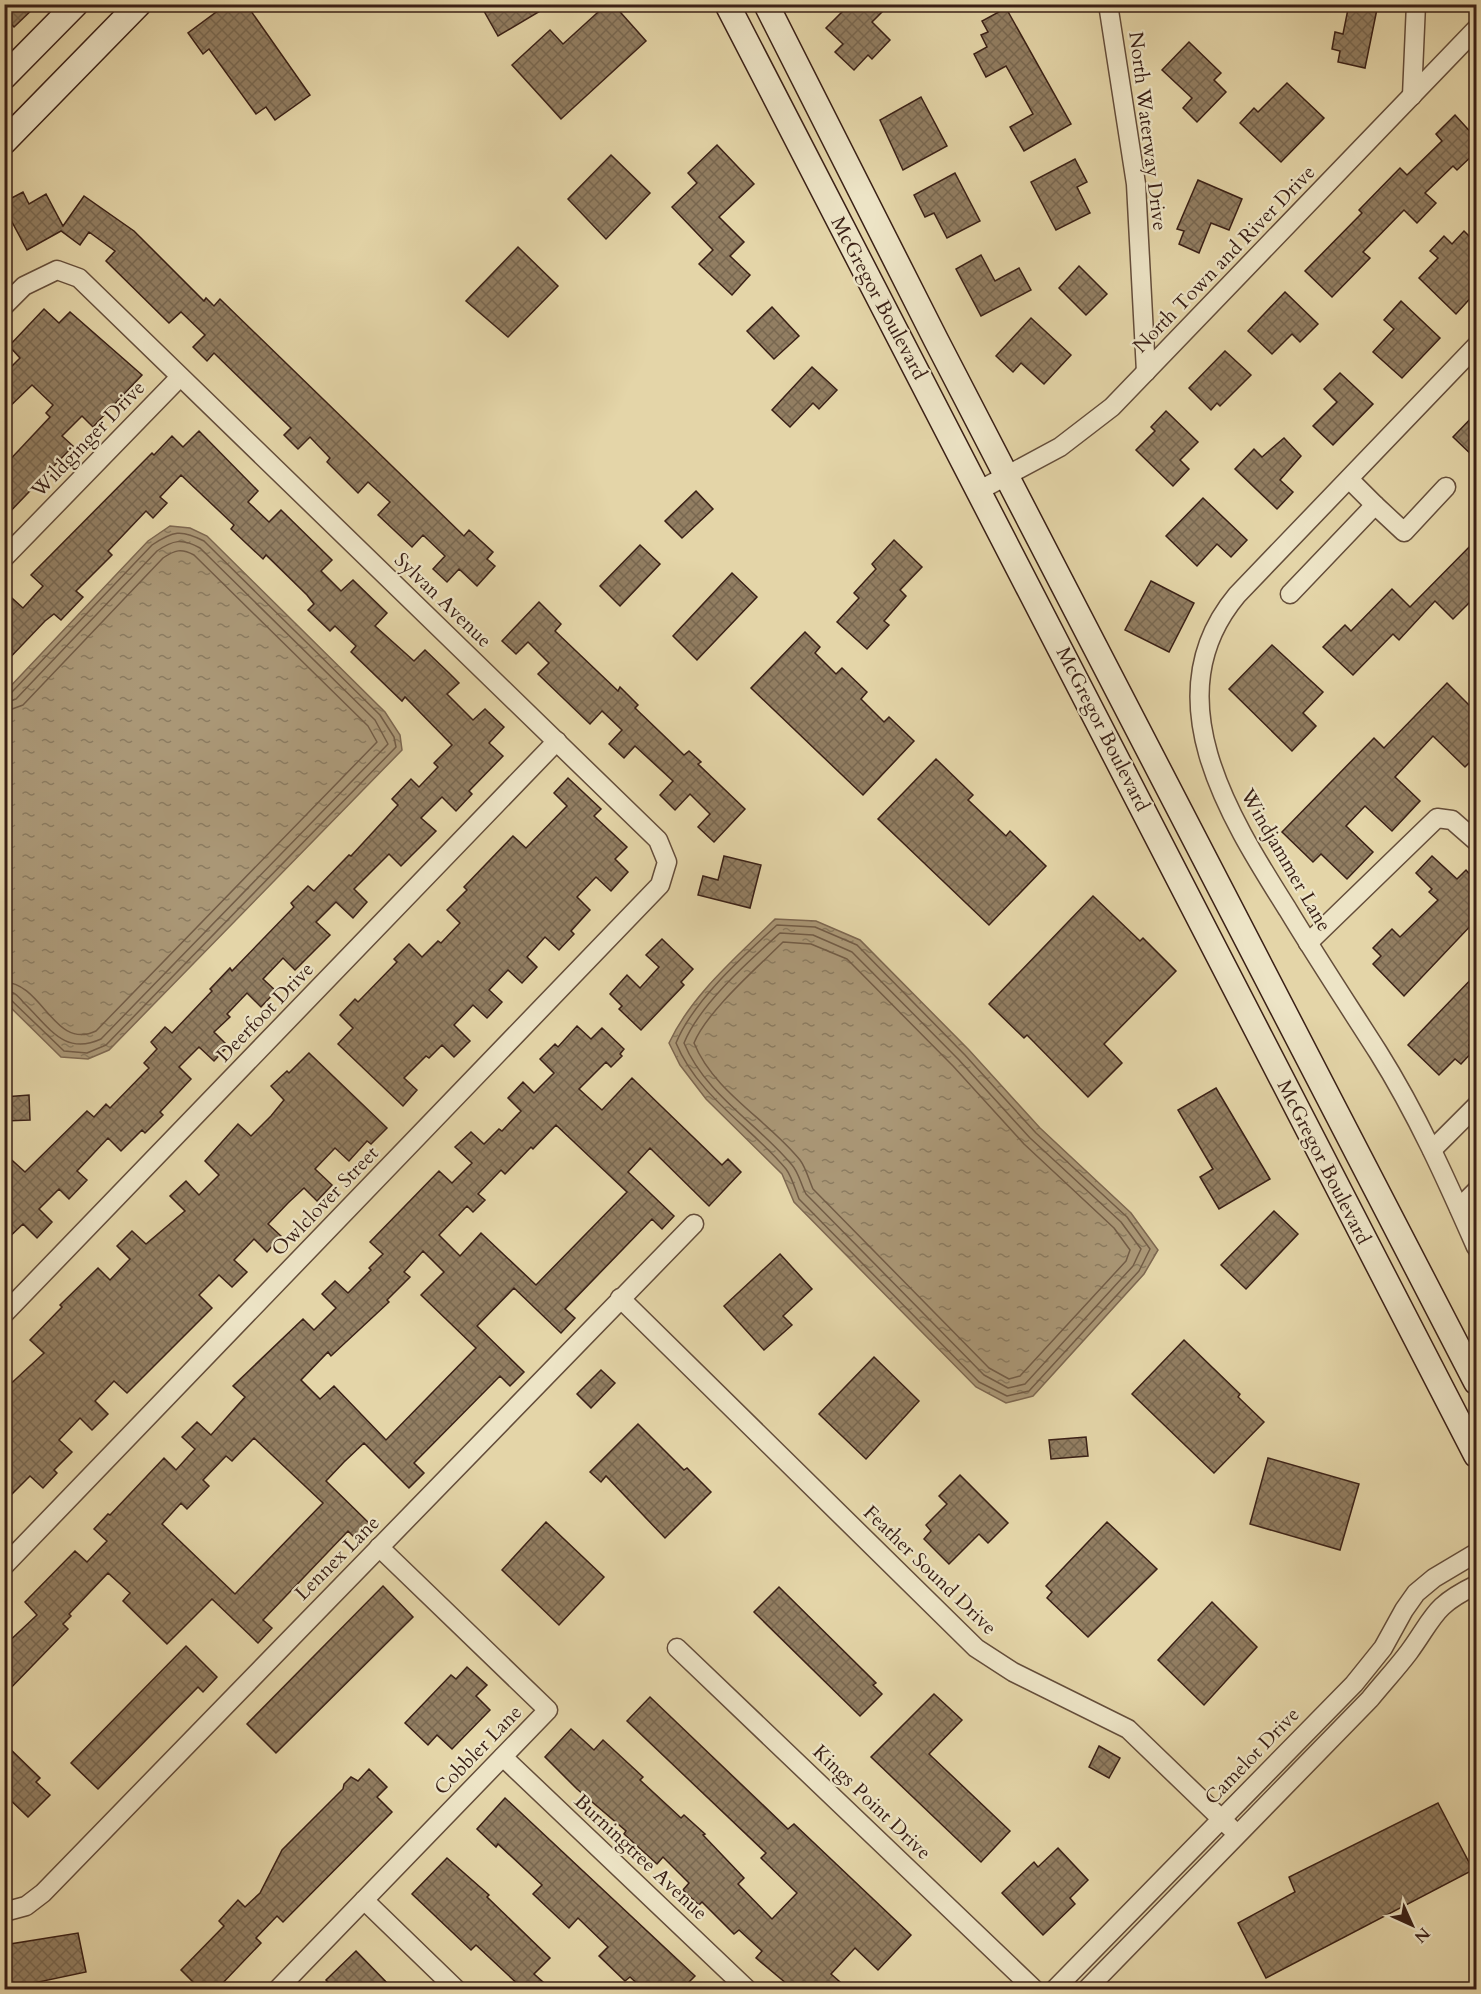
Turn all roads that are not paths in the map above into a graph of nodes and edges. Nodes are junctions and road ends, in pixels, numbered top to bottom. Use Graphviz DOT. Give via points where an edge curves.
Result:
graph roads {
  1 [pos="76,4"];
  2 [pos="139,4"];
  3 [pos="727,4"];
  4 [pos="766,4"];
  5 [pos="1108,4"];
  6 [pos="1416,4"];
  7 [pos="1476,29"];
  8 [pos="4,77"];
  9 [pos="1412,96"];
  10 [pos="4,142"];
  11 [pos="4,306"];
  12 [pos="1476,346"];
  13 [pos="1146,372"];
  14 [pos="180,376"];
  15 [pos="1008,476"];
  16 [pos="1349,479"];
  17 [pos="1446,487"];
  18 [pos="980,490"];
  19 [pos="1375,505"];
  20 [pos="4,558"];
  21 [pos="1290,594"];
  22 [pos="557,741"];
  23 [pos="1476,840"];
  24 [pos="667,862"];
  25 [pos="1308,943"];
  26 [pos="1476,1107"];
  27 [pos="1432,1150"];
  28 [pos="1476,1191"];
  29 [pos="1459,1208"];
  30 [pos="694,1224"];
  31 [pos="1476,1247"];
  32 [pos="620,1298"];
  33 [pos="4,1314"];
  34 [pos="1476,1382"];
  35 [pos="1476,1455"];
  36 [pos="379,1547"];
  37 [pos="1476,1553"];
  38 [pos="4,1566"];
  39 [pos="1476,1585"];
  40 [pos="677,1648"];
  41 [pos="503,1757"];
  42 [pos="1222,1819"];
  43 [pos="1238,1834"];
  44 [pos="364,1900"];
  45 [pos="4,1912"];
  46 [pos="277,1989"];
  47 [pos="457,1989"];
  48 [pos="748,1989"];
  49 [pos="1035,1989"];
  50 [pos="1054,1989"];
  51 [pos="1086,1989"];
  1 -- 8 [label="main road"];
  2 -- 10 [label="main road"];
  3 -- 18 [label="main road, McGregor Boulevard"];
  4 -- 15 [label="main road, McGregor Boulevard"];
  5 -- 13 [label="street, North Waterway Drive" via="1136,184"];
  6 -- 9 [label="street"];
  7 -- 9 [label="street, North Town and River Drive"];
  9 -- 13 [label="street, North Town and River Drive"];
  11 -- 14 [label="street, Sylvan Avenue" via="24,286 57,270 79,278"];
  12 -- 16 [label="street, Windjammer Lane"];
  13 -- 15 [label="street, North Town and River Drive" via="1094,423"];
  14 -- 20 [label="street, Wildginger Drive"];
  14 -- 22 [label="street, Sylvan Avenue"];
  15 -- 18 [label="street, North Town and River Drive"];
  15 -- 34 [label="main road, McGregor Boulevard"];
  16 -- 19 [label="street"];
  16 -- 25 [label="street, Windjammer Lane" via="1224,611 1204,652 1201,674 1204,735 1214,780 1243,840"];
  17 -- 19 [label="street" via="1404,532"];
  18 -- 35 [label="main road, McGregor Boulevard"];
  19 -- 21 [label="street"];
  22 -- 24 [label="street, Sylvan Avenue" via="658,840"];
  22 -- 33 [label="street, Deerfoot Drive"];
  23 -- 25 [label="street" via="1452,820 1437,818"];
  24 -- 38 [label="street, Owlclover Street" via="660,885"];
  25 -- 27 [label="street, Windjammer Lane" via="1379,1053"];
  26 -- 27 [label="street"];
  27 -- 29 [label="street, Windjammer Lane"];
  28 -- 29 [label="street"];
  29 -- 31 [label="street, Windjammer Lane"];
  30 -- 32 [label="street, Lennex Lane"];
  32 -- 36 [label="street, Lennex Lane"];
  32 -- 42 [label="street, Feather Sound Drive" via="976,1647 1013,1672 1128,1729"];
  36 -- 41 [label="street, Cobbler Lane" via="548,1710"];
  36 -- 45 [label="street, Lennex Lane" via="42,1893 26,1906"];
  37 -- 42 [label="street, Camelot Drive" via="1416,1593 1370,1667"];
  39 -- 43 [label="street" via="1446,1601 1432,1615 1370,1699"];
  40 -- 49 [label="street, Kings Point Drive"];
  41 -- 44 [label="street, Cobbler Lane"];
  41 -- 48 [label="street, Burningtree Avenue"];
  42 -- 43 [label="street, Feather Sound Drive"];
  42 -- 50 [label="street, Camelot Drive"];
  43 -- 51 [label="street"];
  44 -- 46 [label="street, Cobbler Lane"];
  44 -- 47 [label="street"];
}
